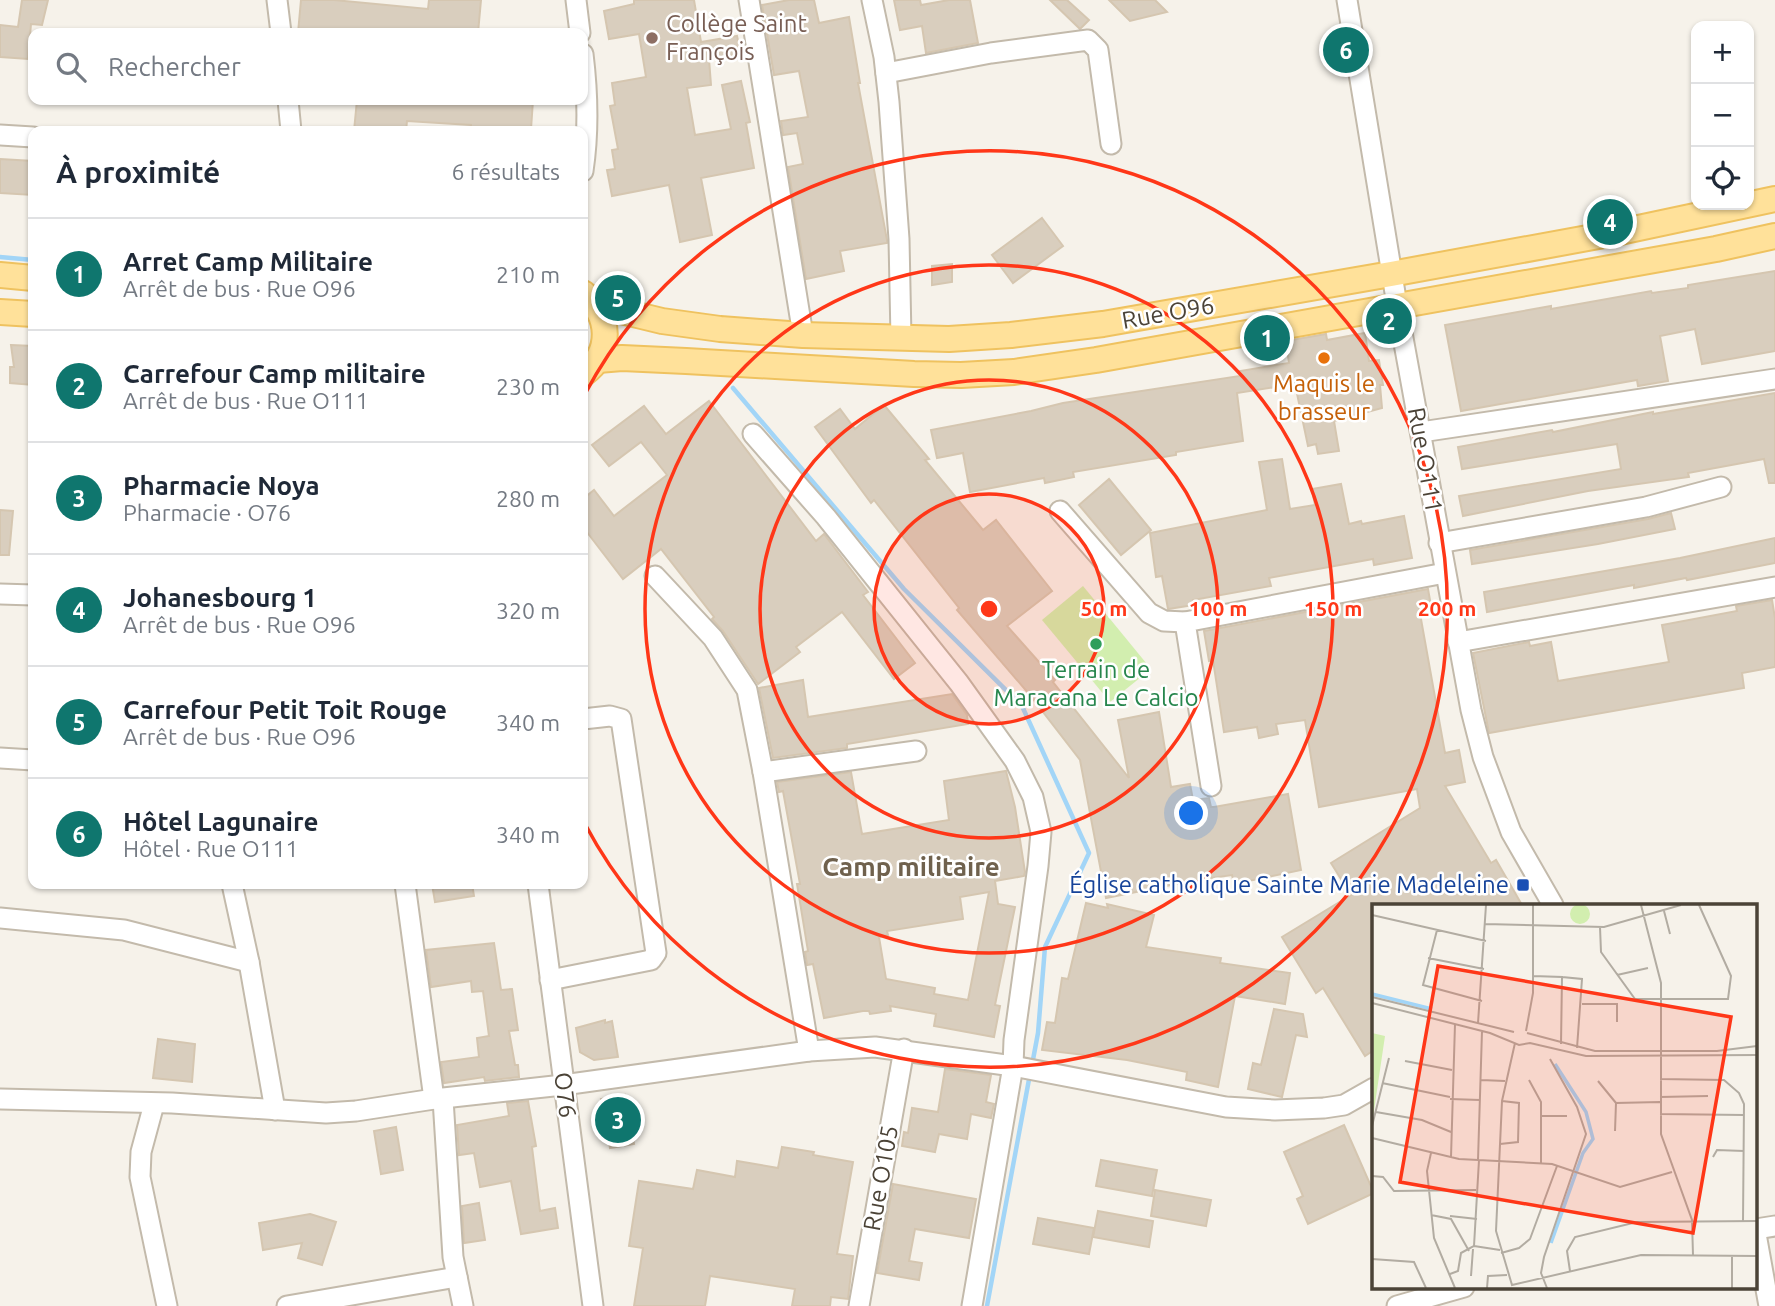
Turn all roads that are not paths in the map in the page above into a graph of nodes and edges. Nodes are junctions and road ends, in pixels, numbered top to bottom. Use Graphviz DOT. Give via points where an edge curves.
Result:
graph roads {
  1 [pos="277,0"];
  2 [pos="576,0"];
  3 [pos="749,0"];
  4 [pos="872,0"];
  5 [pos="1347,0"];
  6 [pos="280,28"];
  7 [pos="579,28"];
  8 [pos="886,74"];
  9 [pos="588,100"];
  10 [pos="288,105"];
  11 [pos="291,126"];
  12 [pos="587,126"];
  13 [pos="0,135"];
  14 [pos="28,137"];
  15 [pos="1111,145"];
  16 [pos="1775,200"];
  17 [pos="1775,236"];
  18 [pos="1391,274"];
  19 [pos="0,275"];
  20 [pos="28,278"];
  21 [pos="589,299"];
  22 [pos="1397,305"];
  23 [pos="0,312"];
  24 [pos="28,314"];
  25 [pos="803,335"];
  26 [pos="901,338"];
  27 [pos="590,367"];
  28 [pos="1775,379"];
  29 [pos="1421,432"];
  30 [pos="754,435"];
  31 [pos="1721,487"];
  32 [pos="1060,511"];
  33 [pos="1439,543"];
  34 [pos="1445,573"];
  35 [pos="655,576"];
  36 [pos="1775,587"];
  37 [pos="0,594"];
  38 [pos="28,595"];
  39 [pos="1185,622"];
  40 [pos="1458,642"];
  41 [pos="588,718"];
  42 [pos="916,751"];
  43 [pos="0,758"];
  44 [pos="28,760"];
  45 [pos="764,772"];
  46 [pos="1211,786"];
  47 [pos="233,889"];
  48 [pos="406,889"];
  49 [pos="539,889"];
  50 [pos="1552,904"];
  51 [pos="0,918"];
  52 [pos="249,962"];
  53 [pos="550,979"];
  54 [pos="904,1049"];
  55 [pos="809,1051"];
  56 [pos="1013,1066"];
  57 [pos="563,1086"];
  58 [pos="1372,1089"];
  59 [pos="0,1099"];
  60 [pos="439,1099"];
  61 [pos="154,1104"];
  62 [pos="275,1110"];
  63 [pos="1758,1245"];
  64 [pos="457,1277"];
  65 [pos="1460,1288"];
  66 [pos="167,1306"];
  67 [pos="287,1306"];
  68 [pos="463,1306"];
  69 [pos="593,1306"];
  70 [pos="859,1306"];
  71 [pos="972,1306"];
  72 [pos="1397,1306"];
  73 [pos="1769,1306"];
  1 -- 6 [label="street"];
  2 -- 7 [label="street"];
  3 -- 25 [label="street"];
  4 -- 8 [label="street"];
  5 -- 18 [label="street, Rue O111"];
  8 -- 15 [label="street" via="1088,40 1098,50"];
  8 -- 26 [label="street" via="899,239"];
  9 -- 12 [label="street"];
  10 -- 11 [label="street"];
  13 -- 14 [label="street"];
  16 -- 18 [label="main road, Rue O96"];
  17 -- 22 [label="main road, Rue O96"];
  18 -- 22 [label="street, Rue O111"];
  18 -- 26 [label="main road, Rue O96" via="1103,324 1011,335"];
  19 -- 20 [label="main road"];
  21 -- 25 [label="main road, Rue O96" via="662,321"];
  21 -- 27 [label="main road" via="605,326 606,338"];
  22 -- 27 [label="main road, Rue O96" via="1014,372 914,374 647,359"];
  22 -- 29 [label="street, Rue O111"];
  23 -- 24 [label="main road"];
  25 -- 26 [label="main road, Rue O96"];
  28 -- 29 [label="street"];
  29 -- 33 [label="street, Rue O111"];
  30 -- 56 [label="street" via="959,683 1015,761 1032,797 1041,832"];
  31 -- 33 [label="street" via="1646,507"];
  32 -- 39 [label="street" via="1149,612 1164,621"];
  33 -- 34 [label="street, Rue O111"];
  34 -- 39 [label="street"];
  34 -- 40 [label="street, Rue O111"];
  35 -- 45 [label="street" via="713,638 737,672 750,700"];
  36 -- 40 [label="street"];
  37 -- 38 [label="street"];
  39 -- 46 [label="street"];
  40 -- 50 [label="street, Rue O111" via="1483,757 1498,800"];
  41 -- 53 [label="street" via="621,719 656,953 651,960"];
  42 -- 45 [label="street"];
  43 -- 44 [label="street"];
  45 -- 55 [label="street"];
  47 -- 52 [label="street"];
  48 -- 60 [label="street"];
  49 -- 53 [label="street, O76"];
  51 -- 52 [label="street" via="124,930"];
  52 -- 62 [label="street"];
  53 -- 57 [label="street, O76"];
  54 -- 55 [label="street"];
  54 -- 56 [label="street"];
  54 -- 70 [label="street, Rue O105"];
  55 -- 57 [label="street"];
  56 -- 58 [label="street" via="1226,1107 1275,1110 1344,1105"];
  56 -- 71 [label="street"];
  57 -- 60 [label="street"];
  57 -- 69 [label="street, O76"];
  59 -- 61 [label="street"];
  60 -- 62 [label="street" via="356,1111"];
  60 -- 64 [label="street"];
  61 -- 62 [label="street"];
  61 -- 66 [label="street" via="141,1152 140,1177"];
  63 -- 73 [label="street"];
  64 -- 67 [label="street"];
  64 -- 68 [label="street"];
  65 -- 72 [label="street"];
}
